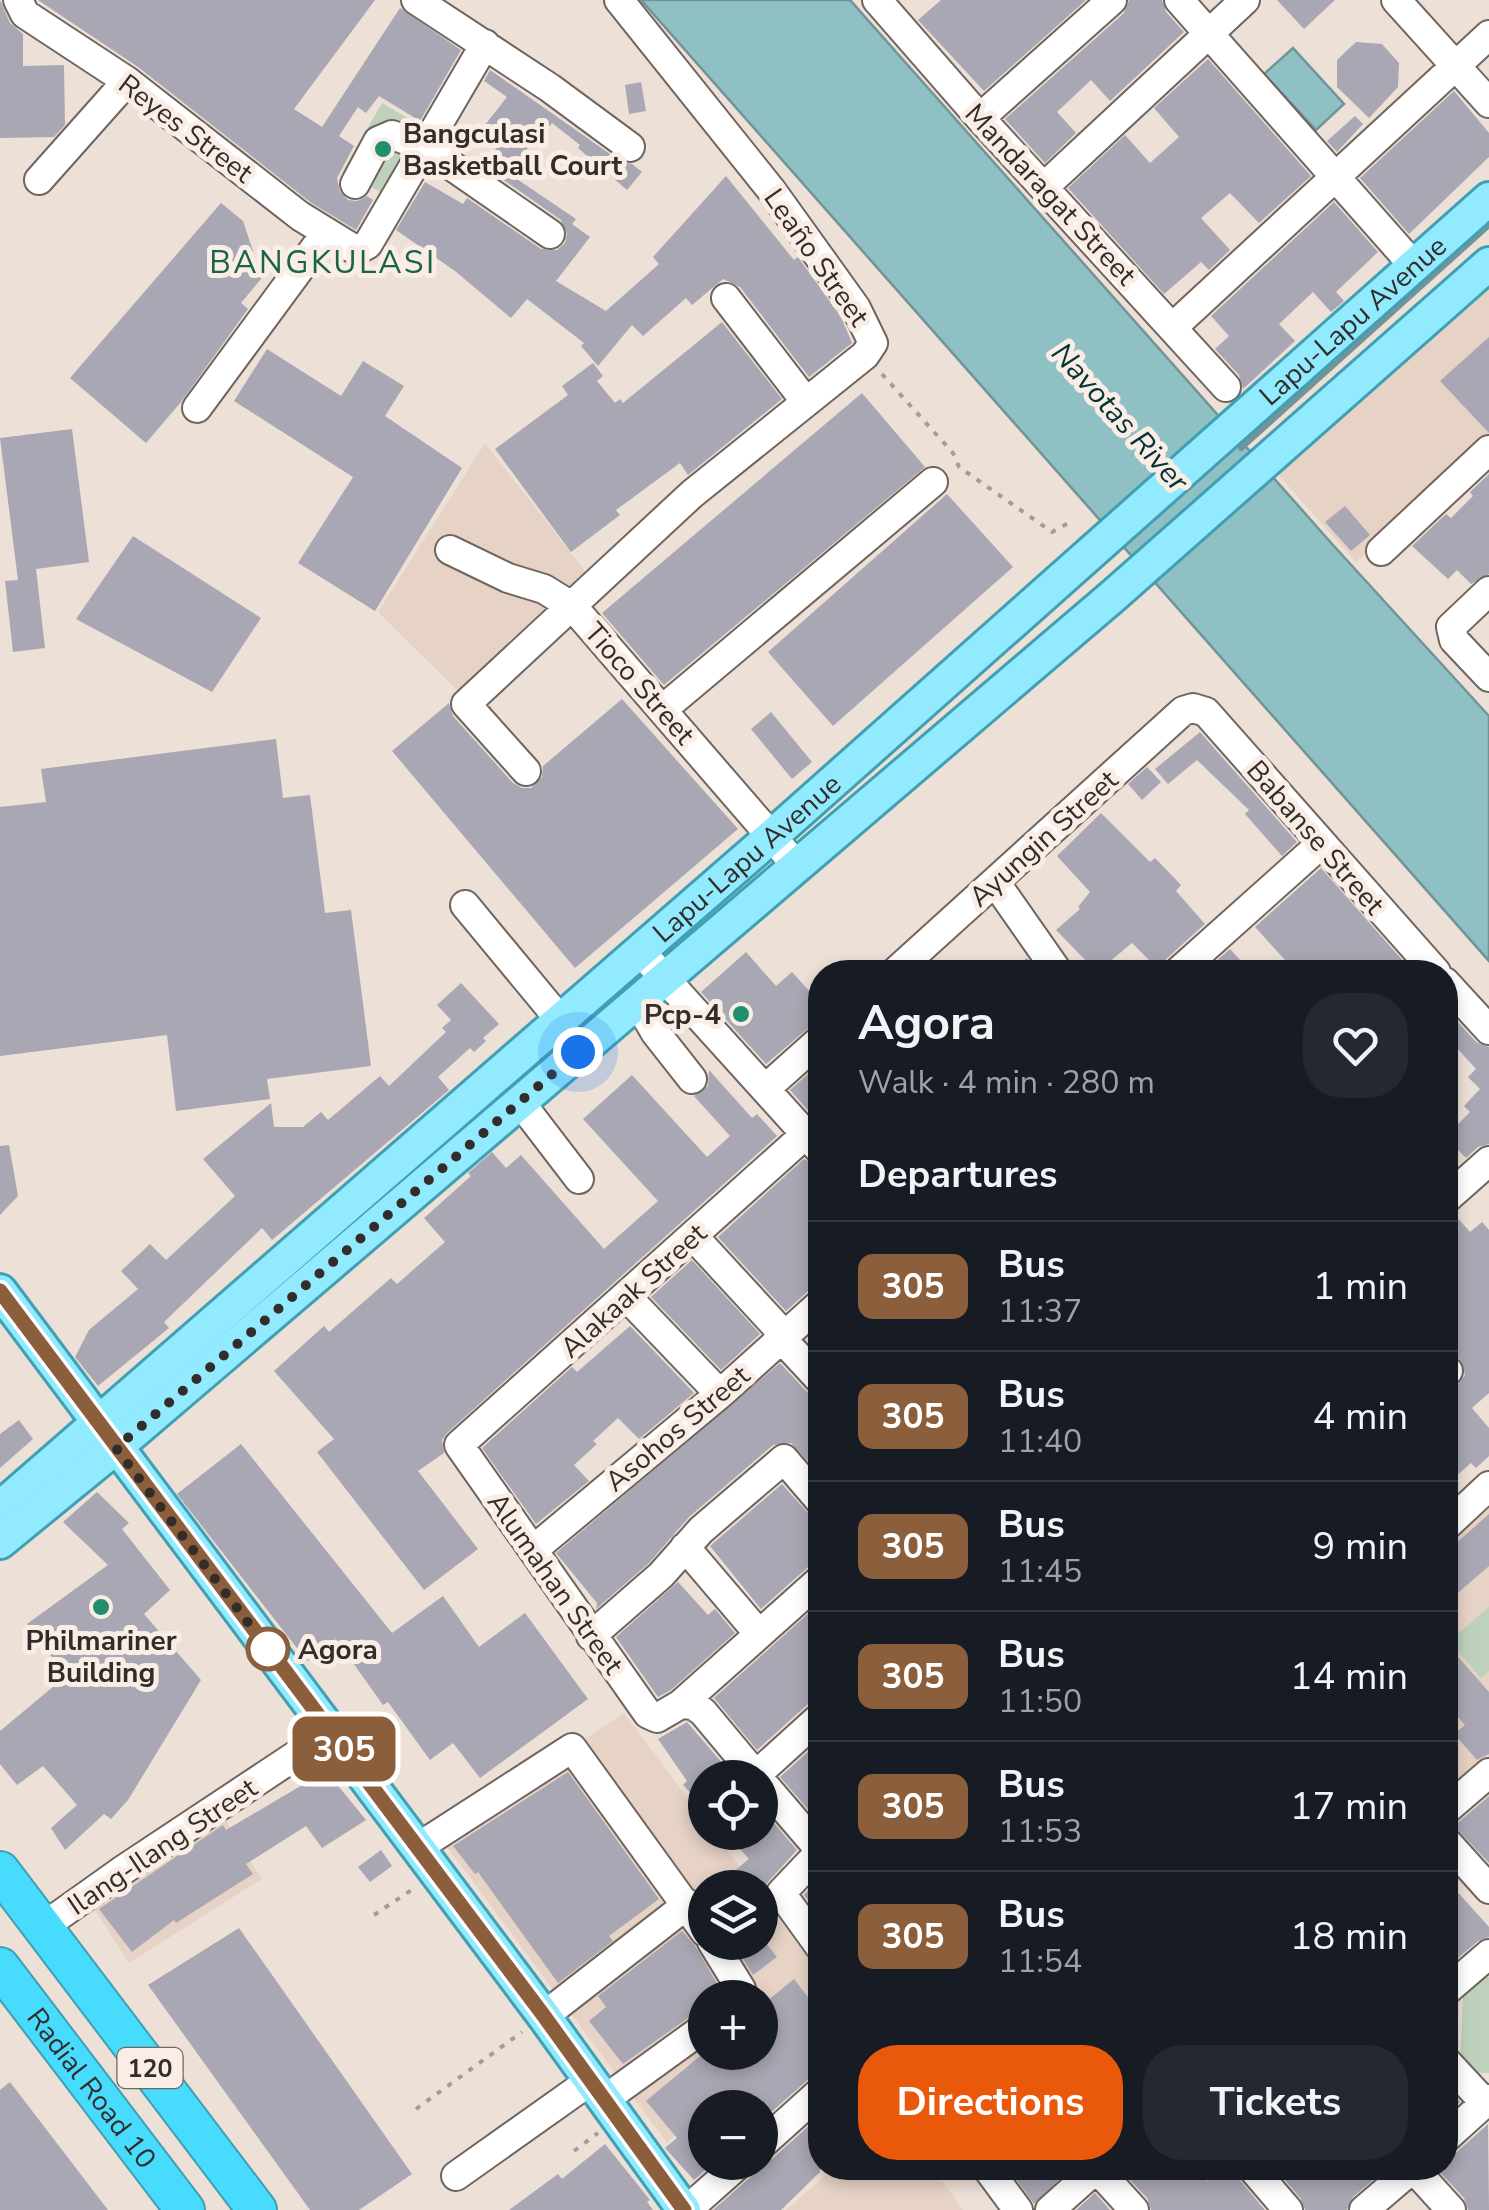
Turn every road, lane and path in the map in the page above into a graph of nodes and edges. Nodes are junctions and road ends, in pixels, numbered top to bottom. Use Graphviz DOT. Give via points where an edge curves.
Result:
graph roads {
  1 [pos="18,0"];
  2 [pos="619,0"];
  3 [pos="877,0"];
  4 [pos="1112,0"];
  5 [pos="1179,0"];
  6 [pos="1246,0"];
  7 [pos="1396,0"];
  8 [pos="419,1"];
  9 [pos="1210,33"];
  10 [pos="1489,35"];
  11 [pos="484,44"];
  12 [pos="1454,65"];
  13 [pos="127,81"];
  14 [pos="1489,103"];
  15 [pos="980,118"];
  16 [pos="423,146"];
  17 [pos="630,148"];
  18 [pos="1336,176"];
  19 [pos="40,180"];
  20 [pos="355,184"];
  21 [pos="1044,188"];
  22 [pos="1489,200"];
  23 [pos="326,233"];
  24 [pos="550,234"];
  25 [pos="1489,264"];
  26 [pos="1414,266"];
  27 [pos="726,298"];
  28 [pos="1174,327"];
  29 [pos="865,355"];
  30 [pos="1226,387"];
  31 [pos="806,402"];
  32 [pos="197,408"];
  33 [pos="1489,450"];
  34 [pos="933,482"];
  35 [pos="1070,522"];
  36 [pos="450,550"];
  37 [pos="1381,551"];
  38 [pos="1489,591"];
  39 [pos="573,607"];
  40 [pos="1489,677"];
  41 [pos="1194,708"];
  42 [pos="663,709"];
  43 [pos="526,771"];
  44 [pos="772,836"];
  45 [pos="1321,844"];
  46 [pos="796,865"];
  47 [pos="995,882"];
  48 [pos="464,905"];
  49 [pos="640,951"];
  50 [pos="908,960"];
  51 [pos="1050,960"];
  52 [pos="1191,960"];
  53 [pos="1425,960"];
  54 [pos="664,978"];
  55 [pos="1458,996"];
  56 [pos="637,1001"];
  57 [pos="560,1021"];
  58 [pos="1489,1030"];
  59 [pos="808,1051"];
  60 [pos="692,1078"];
  61 [pos="765,1089"];
  62 [pos="520,1102"];
  63 [pos="808,1136"];
  64 [pos="808,1146"];
  65 [pos="1489,1161"];
  66 [pos="578,1178"];
  67 [pos="1458,1188"];
  68 [pos="694,1237"];
  69 [pos="0,1291"];
  70 [pos="626,1296"];
  71 [pos="808,1314"];
  72 [pos="781,1338"];
  73 [pos="808,1367"];
  74 [pos="720,1394"];
  75 [pos="107,1436"];
  76 [pos="459,1444"];
  77 [pos="1489,1486"];
  78 [pos="808,1487"];
  79 [pos="0,1508"];
  80 [pos="1458,1514"];
  81 [pos="0,1542"];
  82 [pos="686,1547"];
  83 [pos="533,1550"];
  84 [pos="808,1591"];
  85 [pos="760,1634"];
  86 [pos="591,1636"];
  87 [pos="669,1711"];
  88 [pos="808,1729"];
  89 [pos="331,1732"];
  90 [pos="743,1760"];
  91 [pos="776,1760"];
  92 [pos="1489,1773"];
  93 [pos="1458,1800"];
  94 [pos="778,1802"];
  95 [pos="808,1837"];
  96 [pos="1458,1860"];
  97 [pos="427,1861"];
  98 [pos="808,1864"];
  99 [pos="0,1870"];
  100 [pos="1489,1889"];
  101 [pos="688,1904"];
  102 [pos="374,1915"];
  103 [pos="43,1927"];
  104 [pos="808,1930"];
  105 [pos="1489,1954"];
  106 [pos="0,1967"];
  107 [pos="1458,1981"];
  108 [pos="544,2016"];
  109 [pos="688,2037"];
  110 [pos="1458,2073"];
  111 [pos="597,2090"];
  112 [pos="172,2096"];
  113 [pos="1487,2101"];
  114 [pos="808,2103"];
  115 [pos="416,2109"];
  116 [pos="112,2116"];
  117 [pos="1458,2127"];
  118 [pos="778,2130"];
  119 [pos="456,2176"];
  120 [pos="720,2180"];
  121 [pos="997,2180"];
  122 [pos="1083,2180"];
  123 [pos="1107,2180"];
  124 [pos="1262,2180"];
  125 [pos="1399,2180"];
  126 [pos="1424,2180"];
  127 [pos="185,2210"];
  128 [pos="257,2210"];
  129 [pos="686,2210"];
  130 [pos="1018,2210"];
  131 [pos="1050,2210"];
  132 [pos="1134,2210"];
  133 [pos="1288,2210"];
  134 [pos="1364,2210"];
  135 [pos="1451,2210"];
  1 -- 13 [label="street, Reyes Street" via="25,14"];
  2 -- 29 [label="street, Leaño Street" via="856,308 873,338"];
  3 -- 15 [label="street, Mandaragat Street"];
  4 -- 15 [label="street"];
  5 -- 9 [label="street"];
  6 -- 9 [label="street"];
  7 -- 12 [label="street"];
  8 -- 11 [label="street"];
  9 -- 18 [label="street"];
  9 -- 21 [label="street"];
  10 -- 12 [label="street"];
  11 -- 16 [label="street"];
  11 -- 17 [label="street"];
  12 -- 14 [label="street"];
  12 -- 18 [label="street"];
  13 -- 19 [label="street"];
  13 -- 23 [label="street, Reyes Street"];
  15 -- 21 [label="street, Mandaragat Street"];
  16 -- 20 [label="street" via="382,137"];
  16 -- 23 [label="street, Reyes Street" via="368,244 352,248"];
  16 -- 24 [label="street"];
  18 -- 26 [label="street"];
  18 -- 28 [label="street"];
  21 -- 28 [label="street, Mandaragat Street"];
  22 -- 26 [label="main road, Lapu-Lapu Avenue"];
  23 -- 32 [label="street"];
  25 -- 46 [label="main road, Lapu-Lapu Avenue" via="1121,590"];
  26 -- 44 [label="main road, Lapu-Lapu Avenue"];
  27 -- 31 [label="street"];
  28 -- 30 [label="street, Mandaragat Street"];
  29 -- 31 [label="street, Leaño Street"];
  29 -- 35 [label="path" via="959,467 1052,532"];
  31 -- 39 [label="street, Leaño Street" via="692,494"];
  33 -- 37 [label="street"];
  34 -- 42 [label="street"];
  36 -- 39 [label="street"];
  38 -- 40 [label="street" via="1451,626 1454,640"];
  39 -- 42 [label="street, Tioco Street"];
  39 -- 43 [label="street, Tioco Street" via="466,704"];
  41 -- 45 [label="street, Babanse Street" via="1206,712"];
  41 -- 47 [label="street, Ayungin Street" via="1182,711"];
  42 -- 44 [label="street, Tioco Street"];
  44 -- 46 [label="street, Tioco Street"];
  44 -- 49 [label="main road, Lapu-Lapu Avenue"];
  45 -- 52 [label="street"];
  45 -- 53 [label="street, Babanse Street"];
  46 -- 54 [label="main road, Lapu-Lapu Avenue"];
  47 -- 50 [label="street, Ayungin Street"];
  47 -- 51 [label="street"];
  48 -- 57 [label="street"];
  49 -- 54 [label="street"];
  49 -- 57 [label="main road, Lapu-Lapu Avenue"];
  54 -- 56 [label="main road, Lapu-Lapu Avenue"];
  54 -- 61 [label="street"];
  55 -- 58 [label="street"];
  56 -- 60 [label="street"];
  56 -- 62 [label="main road, Lapu-Lapu Avenue"];
  57 -- 75 [label="main road, Lapu-Lapu Avenue"];
  59 -- 61 [label="street"];
  61 -- 63 [label="street"];
  62 -- 66 [label="street"];
  62 -- 75 [label="main road, Lapu-Lapu Avenue"];
  64 -- 68 [label="street, Alakaak Street"];
  65 -- 67 [label="street"];
  68 -- 70 [label="street, Alakaak Street"];
  68 -- 72 [label="street"];
  69 -- 75 [label="main road"];
  70 -- 74 [label="street"];
  70 -- 76 [label="street, Alakaak Street"];
  71 -- 72 [label="street, Asohos Street"];
  72 -- 73 [label="street"];
  72 -- 74 [label="street, Asohos Street"];
  74 -- 83 [label="street, Asohos Street"];
  75 -- 79 [label="main road, Lapu-Lapu Avenue"];
  75 -- 81 [label="main road, Lapu-Lapu Avenue"];
  75 -- 89 [label="main road"];
  76 -- 83 [label="street, Alumahan Street"];
  77 -- 80 [label="street"];
  78 -- 82 [label="street" via="784,1459"];
  82 -- 85 [label="street"];
  82 -- 86 [label="street"];
  83 -- 86 [label="street, Alumahan Street"];
  84 -- 85 [label="street"];
  85 -- 87 [label="street"];
  86 -- 87 [label="street, Alumahan Street" via="648,1714"];
  87 -- 90 [label="street, Alumahan Street" via="692,1705 703,1712"];
  88 -- 91 [label="street"];
  89 -- 97 [label="main road"];
  89 -- 103 [label="street, Ilang-Ilang Street"];
  92 -- 93 [label="street"];
  94 -- 95 [label="street, Alumahan Street"];
  96 -- 100 [label="street"];
  97 -- 101 [label="street" via="572,1748"];
  97 -- 102 [label="path"];
  97 -- 108 [label="main road"];
  98 -- 104 [label="street" via="781,1893"];
  99 -- 103 [label="highway, 120"];
  101 -- 108 [label="street"];
  103 -- 112 [label="highway, 120"];
  105 -- 107 [label="street"];
  106 -- 116 [label="highway, Radial Road 10 / 120"];
  108 -- 111 [label="main road"];
  108 -- 115 [label="path"];
  109 -- 111 [label="street"];
  110 -- 113 [label="street"];
  111 -- 119 [label="street"];
  111 -- 129 [label="main road"];
  112 -- 116 [label="highway"];
  112 -- 128 [label="highway, 120"];
  113 -- 117 [label="street"];
  114 -- 118 [label="street"];
  116 -- 127 [label="highway, Radial Road 10 / 120"];
  120 -- 129 [label="street"];
  121 -- 130 [label="street"];
  122 -- 131 [label="street"];
  123 -- 132 [label="street"];
  124 -- 133 [label="street"];
  125 -- 134 [label="street"];
  126 -- 135 [label="street"];
}
